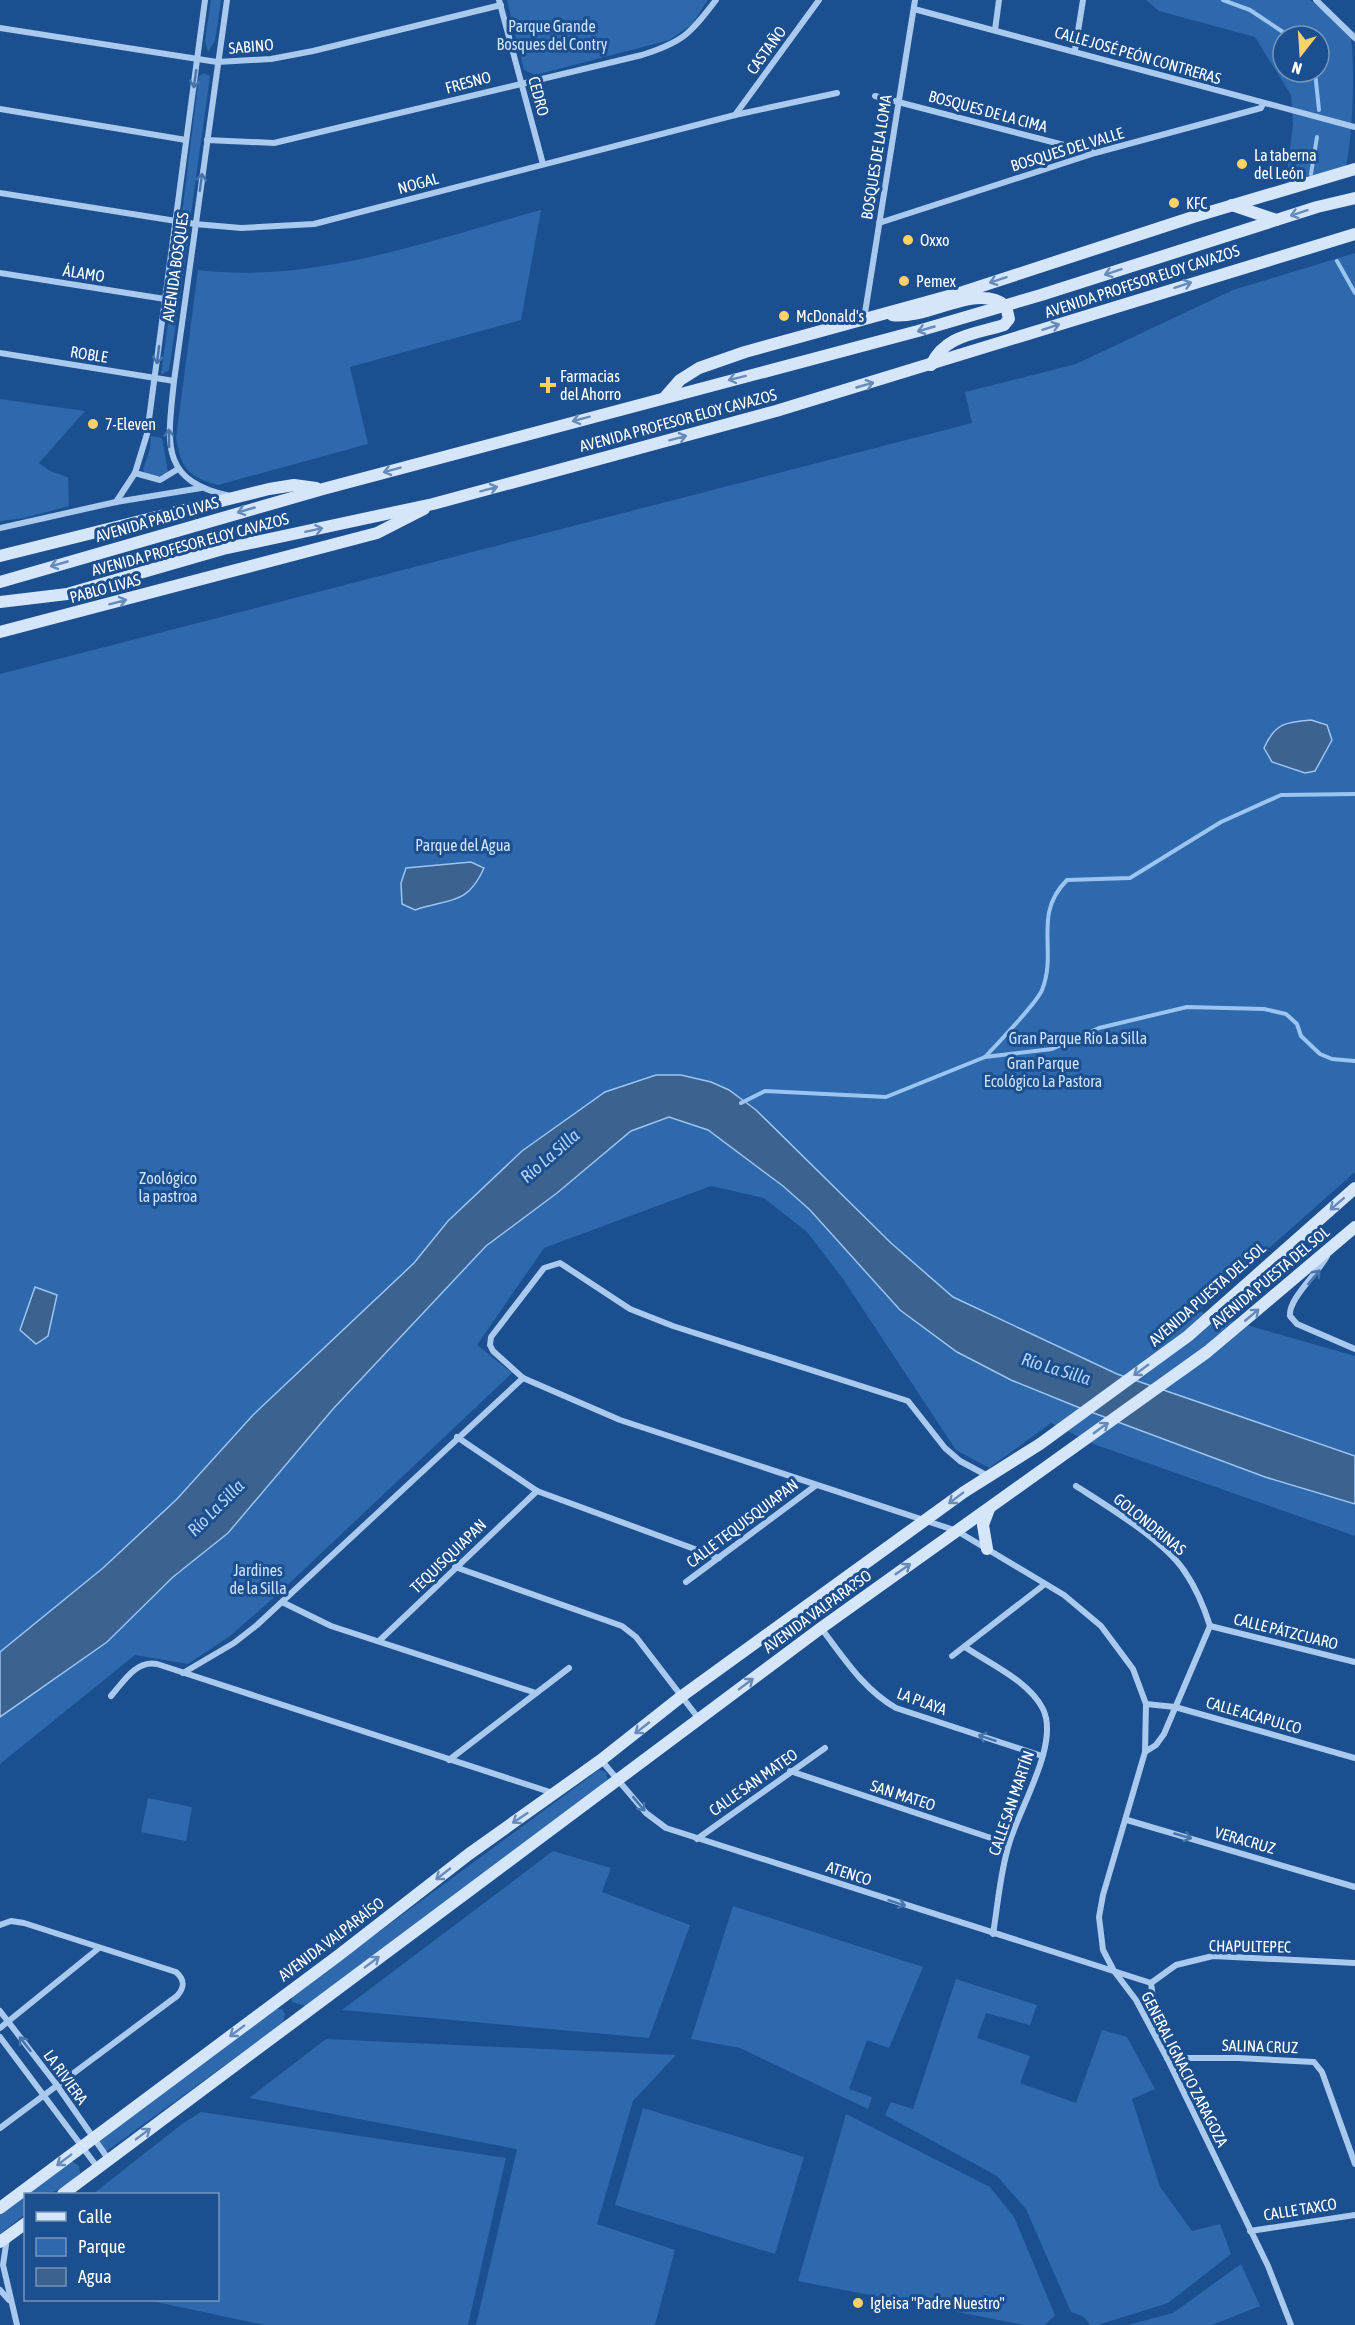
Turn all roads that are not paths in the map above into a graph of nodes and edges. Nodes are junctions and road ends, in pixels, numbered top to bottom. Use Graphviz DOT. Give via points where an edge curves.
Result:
graph roads {
  1 [pos="205,0"];
  2 [pos="227,0"];
  3 [pos="716,0"];
  4 [pos="819,0"];
  5 [pos="915,0"];
  6 [pos="999,0"];
  7 [pos="1083,0"];
  8 [pos="1316,0"];
  9 [pos="500,3"];
  10 [pos="914,9"];
  11 [pos="0,28"];
  12 [pos="995,30"];
  13 [pos="1354,35"];
  14 [pos="1075,50"];
  15 [pos="198,61"];
  16 [pos="217,62"];
  17 [pos="521,82"];
  18 [pos="837,93"];
  19 [pos="874,96"];
  20 [pos="898,101"];
  21 [pos="1263,104"];
  22 [pos="0,109"];
  23 [pos="735,115"];
  24 [pos="1355,127"];
  25 [pos="186,140"];
  26 [pos="207,140"];
  27 [pos="1095,153"];
  28 [pos="543,164"];
  29 [pos="1355,170"];
  30 [pos="0,193"];
  31 [pos="1355,198"];
  32 [pos="1232,205"];
  33 [pos="1276,220"];
  34 [pos="175,221"];
  35 [pos="879,223"];
  36 [pos="195,224"];
  37 [pos="1355,234"];
  38 [pos="0,273"];
  39 [pos="165,299"];
  40 [pos="1006,306"];
  41 [pos="885,313"];
  42 [pos="864,319"];
  43 [pos="0,353"];
  44 [pos="931,365"];
  45 [pos="155,378"];
  46 [pos="174,381"];
  47 [pos="666,396"];
  48 [pos="177,469"];
  49 [pos="135,473"];
  50 [pos="201,488"];
  51 [pos="323,489"];
  52 [pos="237,497"];
  53 [pos="116,502"];
  54 [pos="433,504"];
  55 [pos="0,528"];
  56 [pos="0,555"];
  57 [pos="0,582"];
  58 [pos="0,602"];
  59 [pos="0,632"];
  60 [pos="1355,1188"];
  61 [pos="1355,1227"];
  62 [pos="1331,1248"];
  63 [pos="1355,1349"];
  64 [pos="523,1377"];
  65 [pos="458,1437"];
  66 [pos="988,1476"];
  67 [pos="814,1486"];
  68 [pos="1076,1486"];
  69 [pos="537,1491"];
  70 [pos="990,1508"];
  71 [pos="926,1520"];
  72 [pos="957,1531"];
  73 [pos="987,1549"];
  74 [pos="719,1558"];
  75 [pos="455,1567"];
  76 [pos="686,1582"];
  77 [pos="1046,1584"];
  78 [pos="282,1602"];
  79 [pos="1210,1626"];
  80 [pos="821,1628"];
  81 [pos="379,1641"];
  82 [pos="965,1647"];
  83 [pos="952,1656"];
  84 [pos="1355,1662"];
  85 [pos="569,1668"];
  86 [pos="183,1673"];
  87 [pos="536,1693"];
  88 [pos="111,1695"];
  89 [pos="682,1696"];
  90 [pos="1146,1704"];
  91 [pos="1175,1707"];
  92 [pos="699,1719"];
  93 [pos="825,1748"];
  94 [pos="1145,1752"];
  95 [pos="1042,1756"];
  96 [pos="1355,1758"];
  97 [pos="449,1760"];
  98 [pos="601,1760"];
  99 [pos="790,1771"];
  100 [pos="618,1779"];
  101 [pos="555,1794"];
  102 [pos="1126,1820"];
  103 [pos="697,1839"];
  104 [pos="1009,1844"];
  105 [pos="1355,1887"];
  106 [pos="0,1925"];
  107 [pos="993,1934"];
  108 [pos="99,1948"];
  109 [pos="1355,1963"];
  110 [pos="1114,1971"];
  111 [pos="1151,1983"];
  112 [pos="0,2011"];
  113 [pos="8,2023"];
  114 [pos="0,2028"];
  115 [pos="0,2037"];
  116 [pos="1158,2041"];
  117 [pos="1167,2058"];
  118 [pos="56,2084"];
  119 [pos="44,2093"];
  120 [pos="0,2128"];
  121 [pos="93,2139"];
  122 [pos="82,2147"];
  123 [pos="109,2160"];
  124 [pos="1355,2163"];
  125 [pos="98,2168"];
  126 [pos="64,2193"];
  127 [pos="0,2208"];
  128 [pos="1355,2215"];
  129 [pos="24,2224"];
  130 [pos="1250,2231"];
  131 [pos="4,2239"];
  132 [pos="0,2290"];
  133 [pos="11,2303"];
  134 [pos="17,2325"];
  135 [pos="1292,2325"];
  1 -- 15 [label="street, AVENIDA BOSQUES"];
  2 -- 16 [label="street, AVENIDA BOSQUES"];
  3 -- 17 [label="street, FRESNO" via="695,28 675,44"];
  4 -- 23 [label="street, CASTAÑO"];
  5 -- 10 [label="street, BOSQUES DE LA LOMA"];
  6 -- 12 [label="street"];
  7 -- 14 [label="street"];
  8 -- 13 [label="street"];
  9 -- 16 [label="street, SABINO" via="313,51 271,59"];
  9 -- 17 [label="street, CEDRO"];
  10 -- 12 [label="street, CALLE JOSÉ PEÓN CONTRERAS"];
  10 -- 20 [label="street, BOSQUES DE LA LOMA"];
  11 -- 15 [label="street, SABINO"];
  12 -- 14 [label="street, CALLE JOSÉ PEÓN CONTRERAS"];
  14 -- 21 [label="street, CALLE JOSÉ PEÓN CONTRERAS"];
  15 -- 16 [label="street, SABINO"];
  15 -- 25 [label="street, AVENIDA BOSQUES, one-way"];
  16 -- 26 [label="street, AVENIDA BOSQUES"];
  17 -- 26 [label="street, FRESNO" via="274,143"];
  17 -- 28 [label="street, CEDRO"];
  18 -- 23 [label="street, NOGAL"];
  19 -- 20 [label="street, BOSQUES DE LA CIMA"];
  20 -- 27 [label="street, BOSQUES DE LA CIMA"];
  20 -- 35 [label="street, BOSQUES DE LA LOMA"];
  21 -- 24 [label="street, CALLE JOSÉ PEÓN CONTRERAS"];
  21 -- 27 [label="street, BOSQUES DEL VALLE" via="1261,108"];
  22 -- 25 [label="street"];
  23 -- 28 [label="street, NOGAL"];
  25 -- 34 [label="street, AVENIDA BOSQUES"];
  36 -- 26 [label="street, AVENIDA BOSQUES, one-way"];
  27 -- 35 [label="street, BOSQUES DEL VALLE"];
  28 -- 36 [label="street, NOGAL" via="314,224 241,228"];
  29 -- 32 [label="main road"];
  30 -- 34 [label="street, NOGAL"];
  31 -- 33 [label="main road, AVENIDA PROFESOR ELOY CAVAZOS, one-way"];
  32 -- 33 [label="main road"];
  32 -- 41 [label="main road, one-way" via="963,292"];
  33 -- 40 [label="main road, AVENIDA PROFESOR ELOY CAVAZOS, one-way"];
  34 -- 36 [label="street, NOGAL"];
  34 -- 39 [label="street, AVENIDA BOSQUES"];
  35 -- 42 [label="street, BOSQUES DE LA LOMA"];
  36 -- 46 [label="street, AVENIDA BOSQUES"];
  44 -- 37 [label="main road, AVENIDA PROFESOR ELOY CAVAZOS, one-way"];
  38 -- 39 [label="street, ÁLAMO"];
  39 -- 45 [label="street, AVENIDA BOSQUES, one-way"];
  40 -- 41 [label="main road" via="995,299 979,297 916,315"];
  40 -- 44 [label="main road" via="1009,315 1004,325 948,342"];
  40 -- 47 [label="main road, AVENIDA PROFESOR ELOY CAVAZOS, one-way"];
  41 -- 42 [label="main road"];
  42 -- 47 [label="main road" via="699,368 680,380"];
  43 -- 45 [label="street, ROBLE"];
  54 -- 44 [label="main road, AVENIDA PROFESOR ELOY CAVAZOS, one-way"];
  45 -- 46 [label="street, ROBLE"];
  45 -- 49 [label="street, AVENIDA BOSQUES" via="145,447"];
  48 -- 46 [label="street, AVENIDA BOSQUES, one-way" via="168,441"];
  47 -- 51 [label="main road, AVENIDA PROFESOR ELOY CAVAZOS, one-way"];
  48 -- 49 [label="street" via="160,480"];
  48 -- 50 [label="street"];
  49 -- 53 [label="street, AVENIDA BOSQUES"];
  50 -- 52 [label="street"];
  50 -- 53 [label="street"];
  51 -- 52 [label="main road, AVENIDA PROFESOR ELOY CAVAZOS" via="294,485"];
  51 -- 57 [label="main road, AVENIDA PABLO LIVAS, one-way"];
  52 -- 56 [label="main road, AVENIDA PROFESOR ELOY CAVAZOS"];
  53 -- 55 [label="street"];
  58 -- 54 [label="main road, AVENIDA PROFESOR ELOY CAVAZOS, one-way" via="42,599 223,549"];
  59 -- 54 [label="main road, PABLO LIVAS, one-way" via="377,533"];
  60 -- 66 [label="main road, AVENIDA PUESTA DEL SOL, one-way" via="1188,1336 1040,1444"];
  61 -- 62 [label="main road, AVENIDA PUESTA DEL SOL"];
  63 -- 62 [label="street, one-way" via="1297,1324 1290,1316 1292,1303 1319,1271"];
  70 -- 62 [label="main road, AVENIDA PUESTA DEL SOL, one-way" via="1207,1352"];
  64 -- 65 [label="street"];
  64 -- 66 [label="street" via="493,1351 491,1337 544,1268 553,1263 568,1266 630,1309 908,1401 945,1448"];
  64 -- 67 [label="street" via="620,1420"];
  65 -- 69 [label="street"];
  65 -- 78 [label="street"];
  66 -- 71 [label="main road, AVENIDA PUESTA DEL SOL, one-way"];
  67 -- 71 [label="street"];
  67 -- 74 [label="street, CALLE TEQUISQUIAPAN"];
  68 -- 79 [label="street, GOLONDRINAS" via="1150,1538 1184,1570"];
  69 -- 74 [label="street"];
  69 -- 75 [label="street, TEQUISQUIAPAN"];
  70 -- 72 [label="main road, AVENIDA PUESTA DEL SOL"];
  70 -- 73 [label="main road" via="983,1525"];
  71 -- 72 [label="street"];
  71 -- 89 [label="main road, AVENIDA VALPARA?SO"];
  72 -- 73 [label="street"];
  80 -- 72 [label="main road, AVENIDA VALPARA?SO, one-way"];
  73 -- 77 [label="street"];
  74 -- 76 [label="street, CALLE TEQUISQUIAPAN"];
  75 -- 81 [label="street, TEQUISQUIAPAN"];
  75 -- 89 [label="street" via="622,1626 636,1637"];
  77 -- 82 [label="street"];
  77 -- 90 [label="street" via="1101,1626 1133,1669"];
  78 -- 81 [label="street" via="331,1626"];
  78 -- 86 [label="street" via="234,1643"];
  79 -- 84 [label="street, CALLE PÁTZCUARO"];
  79 -- 91 [label="street, GENERAL IGNACIO ZARAGOZA"];
  92 -- 80 [label="main road, AVENIDA VALPARA?SO, one-way"];
  95 -- 80 [label="street, LA PLAYA, one-way" via="896,1708 867,1688"];
  81 -- 87 [label="street"];
  82 -- 83 [label="street"];
  82 -- 95 [label="street, CALLE SAN MARTÍN" via="1038,1700 1047,1720"];
  85 -- 87 [label="street"];
  86 -- 88 [label="street" via="146,1662"];
  86 -- 97 [label="street"];
  87 -- 97 [label="street"];
  89 -- 92 [label="street"];
  89 -- 98 [label="main road, AVENIDA VALPARAÍSO, one-way"];
  90 -- 91 [label="street, CALLE ACAPULCO"];
  90 -- 94 [label="street"];
  91 -- 94 [label="street, GENERAL IGNACIO ZARAGOZA" via="1160,1740"];
  91 -- 96 [label="street, CALLE ACAPULCO"];
  92 -- 100 [label="main road"];
  93 -- 99 [label="street, CALLE SAN MATEO"];
  94 -- 102 [label="street, GENERAL IGNACIO ZARAGOZA"];
  95 -- 104 [label="street, CALLE SAN MARTÍN"];
  97 -- 101 [label="street"];
  98 -- 100 [label="street, ATENCO"];
  98 -- 101 [label="main road, AVENIDA VALPARAÍSO"];
  99 -- 103 [label="street, CALLE SAN MATEO"];
  99 -- 104 [label="street, SAN MATEO"];
  100 -- 103 [label="street, ATENCO, one-way" via="646,1813 666,1828"];
  123 -- 100 [label="main road, one-way"];
  101 -- 121 [label="main road, AVENIDA VALPARAÍSO, one-way" via="489,1839"];
  102 -- 105 [label="street, VERACRUZ, one-way"];
  102 -- 110 [label="street, GENERAL IGNACIO ZARAGOZA" via="1100,1917 1103,1950"];
  103 -- 107 [label="street, ATENCO, one-way"];
  104 -- 107 [label="street, CALLE SAN MARTÍN"];
  106 -- 108 [label="street" via="11,1921 24,1923"];
  107 -- 110 [label="street, ATENCO"];
  108 -- 113 [label="street"];
  108 -- 118 [label="street" via="176,1972 183,1985 177,1996"];
  109 -- 111 [label="street, CHAPULTEPEC" via="1213,1956 1176,1965"];
  110 -- 111 [label="street"];
  110 -- 116 [label="street, GENERAL IGNACIO ZARAGOZA" via="1136,2000"];
  111 -- 116 [label="street"];
  112 -- 113 [label="street, LA RIVIERA"];
  113 -- 114 [label="street"];
  118 -- 113 [label="street, LA RIVIERA, one-way"];
  115 -- 119 [label="street, LA RIVIERA"];
  116 -- 117 [label="street, GENERAL IGNACIO ZARAGOZA"];
  117 -- 124 [label="street, SALINA CRUZ" via="1314,2062 1320,2068"];
  117 -- 130 [label="street, GENERAL IGNACIO ZARAGOZA"];
  118 -- 119 [label="street"];
  118 -- 121 [label="street, LA RIVIERA"];
  119 -- 120 [label="street"];
  119 -- 122 [label="street, LA RIVIERA"];
  121 -- 122 [label="main road, AVENIDA VALPARAÍSO"];
  121 -- 123 [label="street, LA RIVIERA"];
  122 -- 125 [label="street, LA RIVIERA"];
  122 -- 127 [label="main road, AVENIDA VALPARAÍSO, one-way"];
  123 -- 125 [label="main road"];
  125 -- 126 [label="main road"];
  128 -- 130 [label="street, CALLE TAXCO"];
  129 -- 131 [label="main road"];
  130 -- 135 [label="street, GENERAL IGNACIO ZARAGOZA"];
  131 -- 133 [label="street" via="3,2265"];
  132 -- 133 [label="street"];
  133 -- 134 [label="street"];
}
